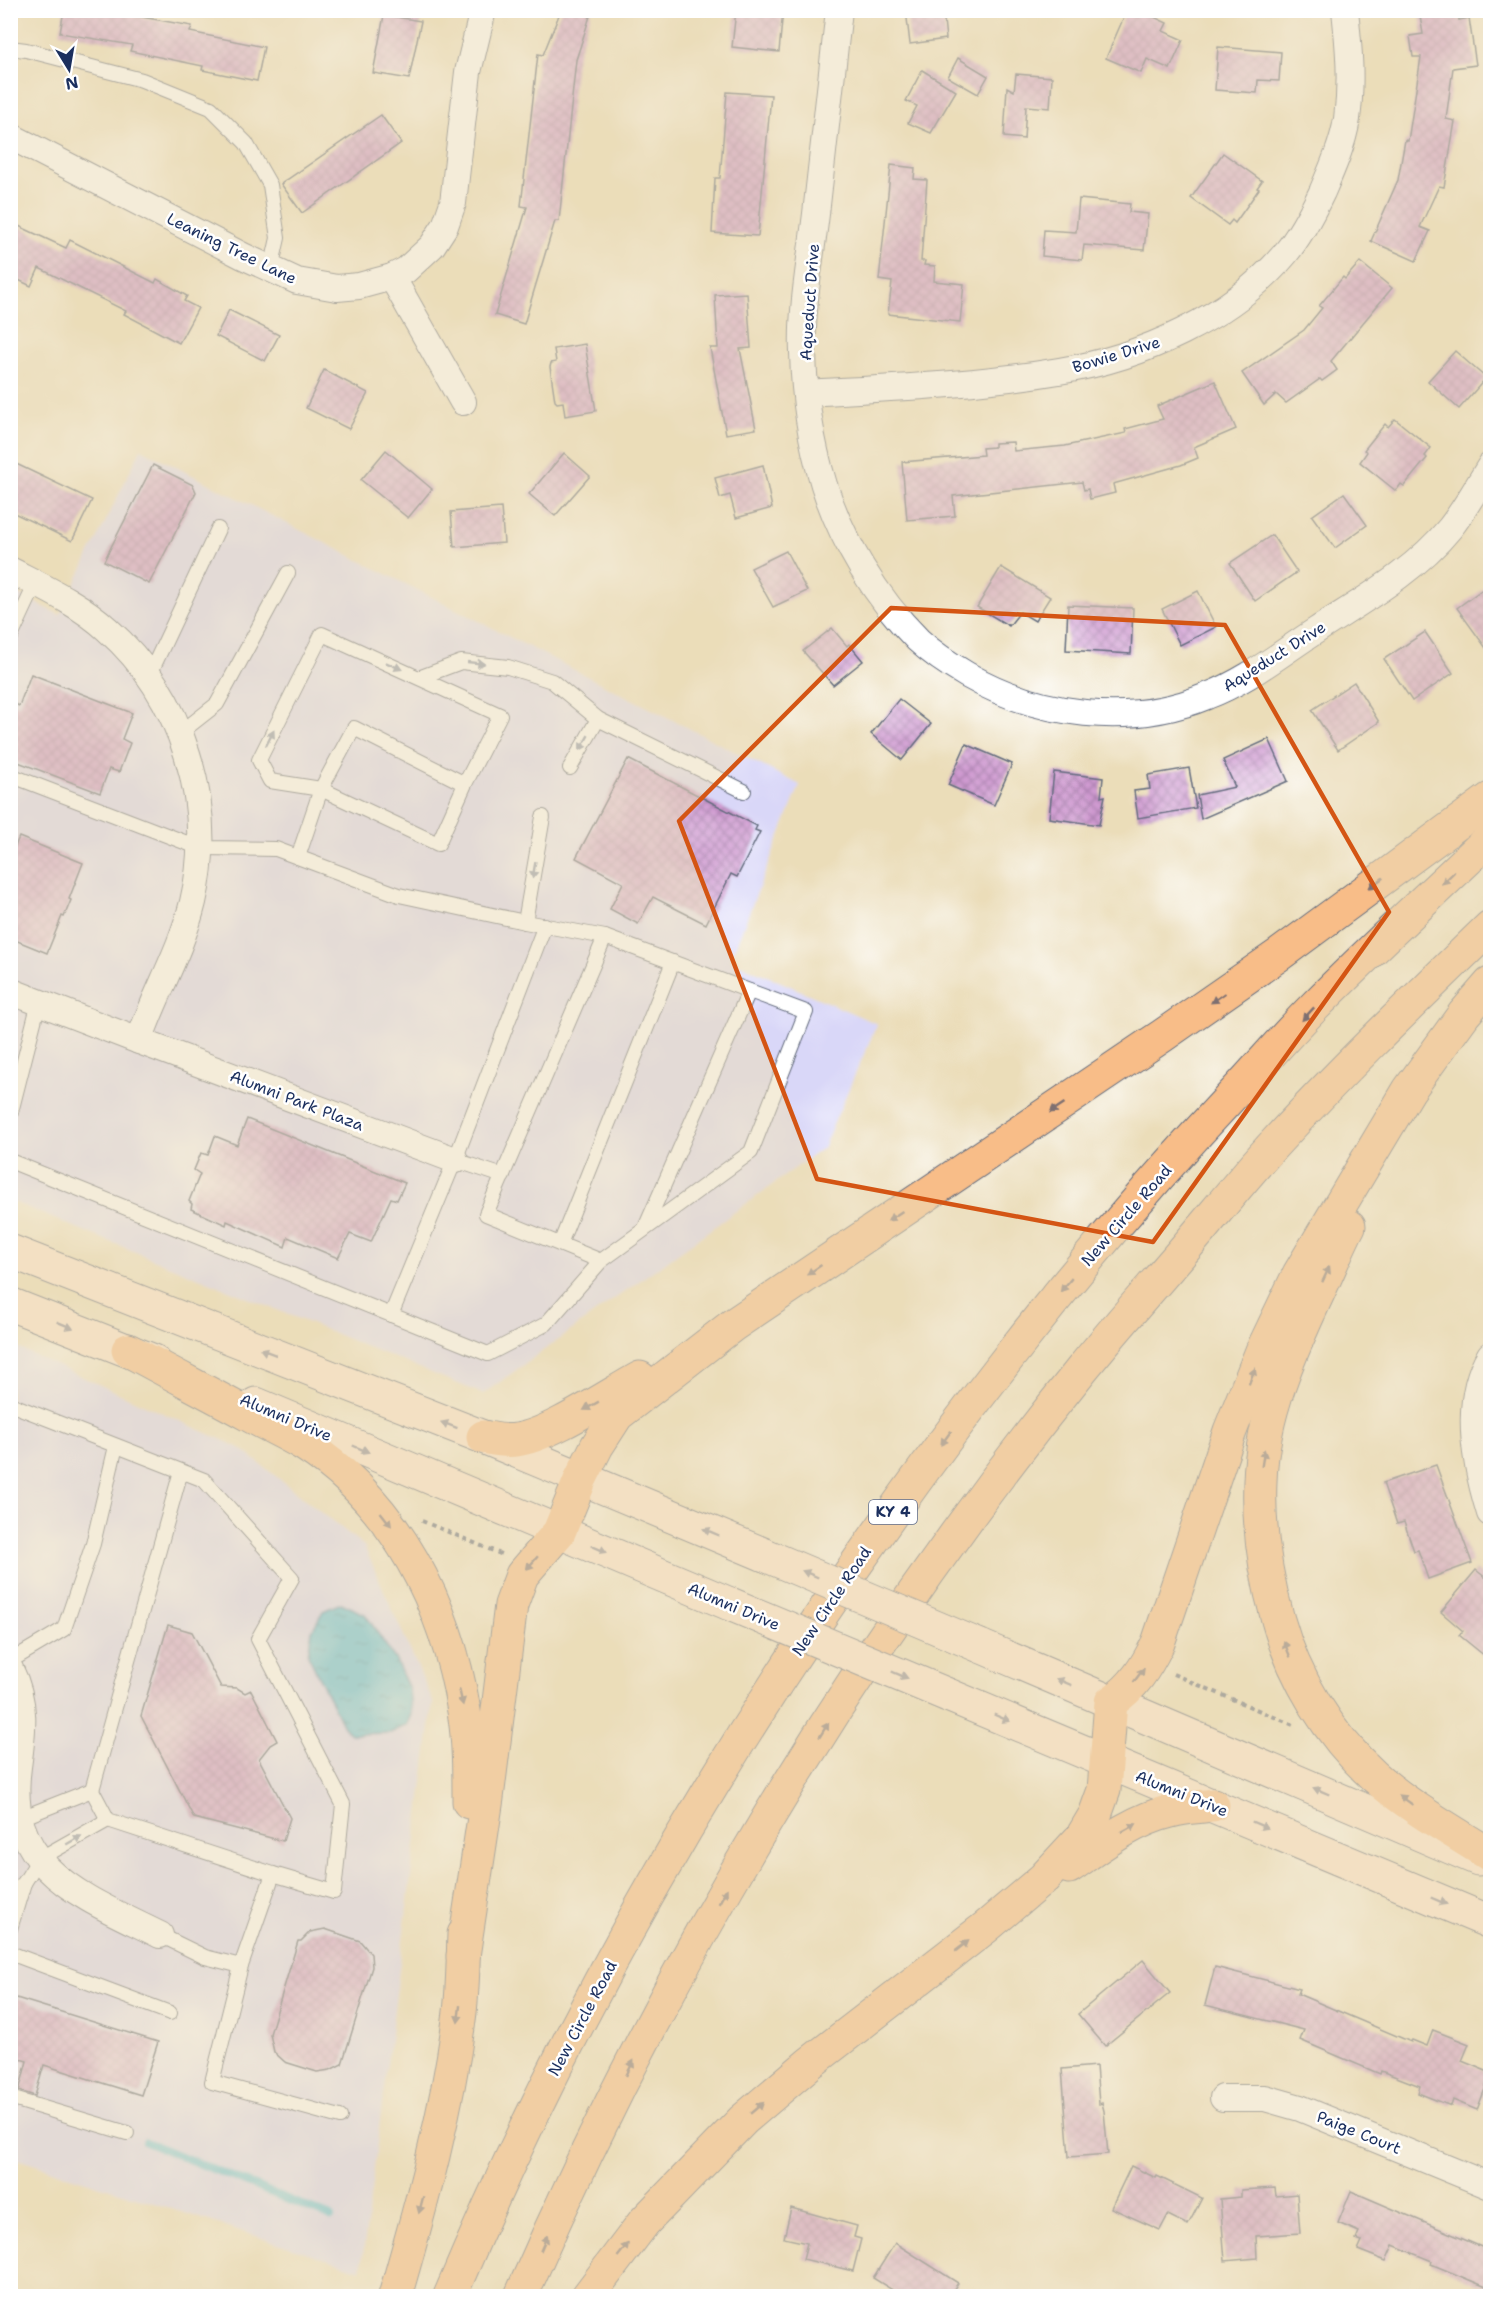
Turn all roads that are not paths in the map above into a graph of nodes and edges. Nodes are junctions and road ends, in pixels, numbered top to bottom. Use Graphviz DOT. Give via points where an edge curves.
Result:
graph roads {
  1 [pos="483,10"];
  2 [pos="839,10"];
  3 [pos="1345,10"];
  4 [pos="10,48"];
  5 [pos="10,136"];
  6 [pos="271,268"];
  7 [pos="392,277"];
  8 [pos="806,393"];
  9 [pos="463,402"];
  10 [pos="1491,466"];
  11 [pos="218,529"];
  12 [pos="10,570"];
  13 [pos="288,573"];
  14 [pos="36,584"];
  15 [pos="10,639"];
  16 [pos="149,676"];
  17 [pos="421,677"];
  18 [pos="598,719"];
  19 [pos="180,733"];
  20 [pos="570,768"];
  21 [pos="10,775"];
  22 [pos="465,784"];
  23 [pos="321,789"];
  24 [pos="744,791"];
  25 [pos="1491,799"];
  26 [pos="543,818"];
  27 [pos="1491,838"];
  28 [pos="200,848"];
  29 [pos="298,857"];
  30 [pos="525,922"];
  31 [pos="545,925"];
  32 [pos="1491,927"];
  33 [pos="605,937"];
  34 [pos="673,962"];
  35 [pos="1489,986"];
  36 [pos="10,991"];
  37 [pos="749,991"];
  38 [pos="39,1002"];
  39 [pos="139,1041"];
  40 [pos="10,1116"];
  41 [pos="455,1160"];
  42 [pos="10,1161"];
  43 [pos="503,1176"];
  44 [pos="645,1229"];
  45 [pos="560,1244"];
  46 [pos="10,1251"];
  47 [pos="601,1261"];
  48 [pos="10,1304"];
  49 [pos="391,1315"];
  50 [pos="733,1325"];
  51 [pos="128,1350"];
  52 [pos="1491,1354"];
  53 [pos="10,1404"];
  54 [pos="483,1437"];
  55 [pos="116,1446"];
  56 [pos="180,1471"];
  57 [pos="581,1478"];
  58 [pos="1491,1513"];
  59 [pos="559,1532"];
  60 [pos="10,1660"];
  61 [pos="10,1669"];
  62 [pos="1111,1702"];
  63 [pos="1108,1763"];
  64 [pos="92,1790"];
  65 [pos="1213,1805"];
  66 [pos="15,1820"];
  67 [pos="108,1820"];
  68 [pos="1491,1854"];
  69 [pos="39,1859"];
  70 [pos="1491,1864"];
  71 [pos="273,1874"];
  72 [pos="24,1883"];
  73 [pos="10,1895"];
  74 [pos="1010,1907"];
  75 [pos="1491,1922"];
  76 [pos="10,1929"];
  77 [pos="160,1935"];
  78 [pos="10,1953"];
  79 [pos="463,1956"];
  80 [pos="241,1966"];
  81 [pos="170,2013"];
  82 [pos="10,2098"];
  83 [pos="1223,2098"];
  84 [pos="340,2117"];
  85 [pos="128,2133"];
  86 [pos="1491,2186"];
  87 [pos="395,2296"];
  88 [pos="450,2296"];
  89 [pos="520,2296"];
  90 [pos="588,2296"];
  1 -- 7 [label="street, Leaning Tree Lane" via="468,72 453,203 432,246"];
  2 -- 8 [label="street, Aqueduct Drive" via="806,308"];
  3 -- 8 [label="street, Bowie Drive" via="1351,63 1347,120 1332,170 1312,213 1286,253 1251,289 1202,321 1152,345 1061,371 920,387"];
  4 -- 6 [label="lane" via="142,80 211,108 246,143 270,185 278,238"];
  5 -- 6 [label="street, Leaning Tree Lane"];
  6 -- 7 [label="street, Leaning Tree Lane" via="297,281 337,288"];
  7 -- 9 [label="street"];
  8 -- 10 [label="street, Aqueduct Drive" via="811,436 825,488 842,529 888,606 920,642 989,687 1031,703 1099,715 1166,708 1238,682 1389,583 1426,553 1449,529"];
  11 -- 16 [label="lane"];
  12 -- 14 [label="street"];
  13 -- 19 [label="lane" via="217,704"];
  14 -- 15 [label="lane"];
  14 -- 16 [label="street" via="107,629"];
  16 -- 19 [label="street"];
  17 -- 18 [label="lane, one-way" via="461,662 507,666 552,681"];
  17 -- 22 [label="lane" via="500,715"];
  23 -- 17 [label="lane, one-way" via="270,781 259,760 322,634"];
  18 -- 20 [label="lane, one-way"];
  18 -- 24 [label="lane"];
  19 -- 28 [label="street" via="193,776"];
  21 -- 28 [label="lane"];
  22 -- 23 [label="lane" via="354,728"];
  22 -- 23 [label="lane" via="438,844"];
  23 -- 29 [label="lane"];
  25 -- 50 [label="highway, one-way" via="1162,1036"];
  26 -- 30 [label="lane, one-way"];
  27 -- 88 [label="highway, New Circle Road / KY 4, one-way" via="1312,1008 1165,1168 1052,1302 856,1562 706,1795 574,2028"];
  28 -- 29 [label="lane" via="276,849"];
  28 -- 39 [label="street" via="192,903 176,955"];
  29 -- 30 [label="lane" via="399,895"];
  30 -- 31 [label="lane"];
  31 -- 33 [label="lane"];
  31 -- 41 [label="lane"];
  89 -- 32 [label="highway, one-way" via="647,2032 727,1889 844,1697 930,1572 1082,1369 1274,1144"];
  33 -- 34 [label="lane"];
  33 -- 43 [label="lane"];
  34 -- 37 [label="lane"];
  34 -- 45 [label="lane"];
  62 -- 35 [label="highway, one-way" via="1145,1668 1158,1643 1230,1431 1299,1274 1409,1090"];
  68 -- 35 [label="highway, one-way" via="1407,1802 1373,1775 1320,1712 1285,1644 1263,1557 1260,1510 1265,1442 1274,1401 1297,1338 1376,1175"];
  36 -- 38 [label="street, Alumni Park Plaza"];
  37 -- 44 [label="lane"];
  37 -- 44 [label="lane" via="806,1012 751,1152"];
  38 -- 39 [label="street, Alumni Park Plaza"];
  38 -- 40 [label="lane"];
  39 -- 41 [label="street, Alumni Park Plaza"];
  41 -- 43 [label="lane"];
  41 -- 49 [label="lane"];
  42 -- 49 [label="lane"];
  43 -- 45 [label="lane" via="486,1214"];
  44 -- 47 [label="lane"];
  45 -- 47 [label="lane"];
  54 -- 46 [label="main road, one-way"];
  47 -- 49 [label="lane" via="546,1324 488,1354"];
  48 -- 51 [label="main road, Alumni Drive, one-way"];
  50 -- 54 [label="highway, one-way" via="551,1428 517,1440"];
  50 -- 57 [label="highway" via="617,1416"];
  51 -- 59 [label="main road, Alumni Drive, one-way"];
  51 -- 79 [label="highway, one-way" via="305,1445 350,1479 387,1520 413,1560 436,1608 464,1711 469,1757 469,1829"];
  52 -- 58 [label="street" via="1473,1417 1477,1466"];
  53 -- 55 [label="lane"];
  54 -- 57 [label="main road"];
  55 -- 56 [label="lane"];
  55 -- 60 [label="lane" via="93,1544 64,1629"];
  56 -- 64 [label="lane"];
  56 -- 71 [label="lane" via="204,1480 292,1578 258,1639 343,1804 334,1892"];
  57 -- 59 [label="highway"];
  62 -- 57 [label="main road, one-way, bridge"];
  59 -- 63 [label="main road, Alumni Drive, one-way, bridge"];
  59 -- 79 [label="highway, one-way" via="522,1575 511,1605"];
  61 -- 66 [label="street" via="23,1706"];
  62 -- 63 [label="highway"];
  70 -- 62 [label="main road, one-way"];
  63 -- 65 [label="main road, Alumni Drive"];
  63 -- 74 [label="highway" via="1104,1791 1082,1838"];
  64 -- 66 [label="lane"];
  64 -- 67 [label="lane"];
  74 -- 65 [label="highway, one-way" via="1149,1817"];
  65 -- 75 [label="main road, Alumni Drive, one-way"];
  66 -- 69 [label="street"];
  69 -- 67 [label="lane, one-way"];
  67 -- 71 [label="lane"];
  69 -- 72 [label="lane"];
  69 -- 77 [label="street" via="70,1887"];
  71 -- 80 [label="lane"];
  72 -- 73 [label="lane"];
  72 -- 76 [label="lane"];
  90 -- 74 [label="highway, one-way" via="644,2223 742,2120"];
  77 -- 80 [label="lane" via="205,1958"];
  78 -- 81 [label="lane"];
  79 -- 87 [label="highway, one-way" via="460,2010 448,2090 430,2173"];
  80 -- 84 [label="lane" via="212,2082"];
  82 -- 85 [label="lane"];
  83 -- 86 [label="street, Paige Court" via="1265,2098 1300,2108"];
}
